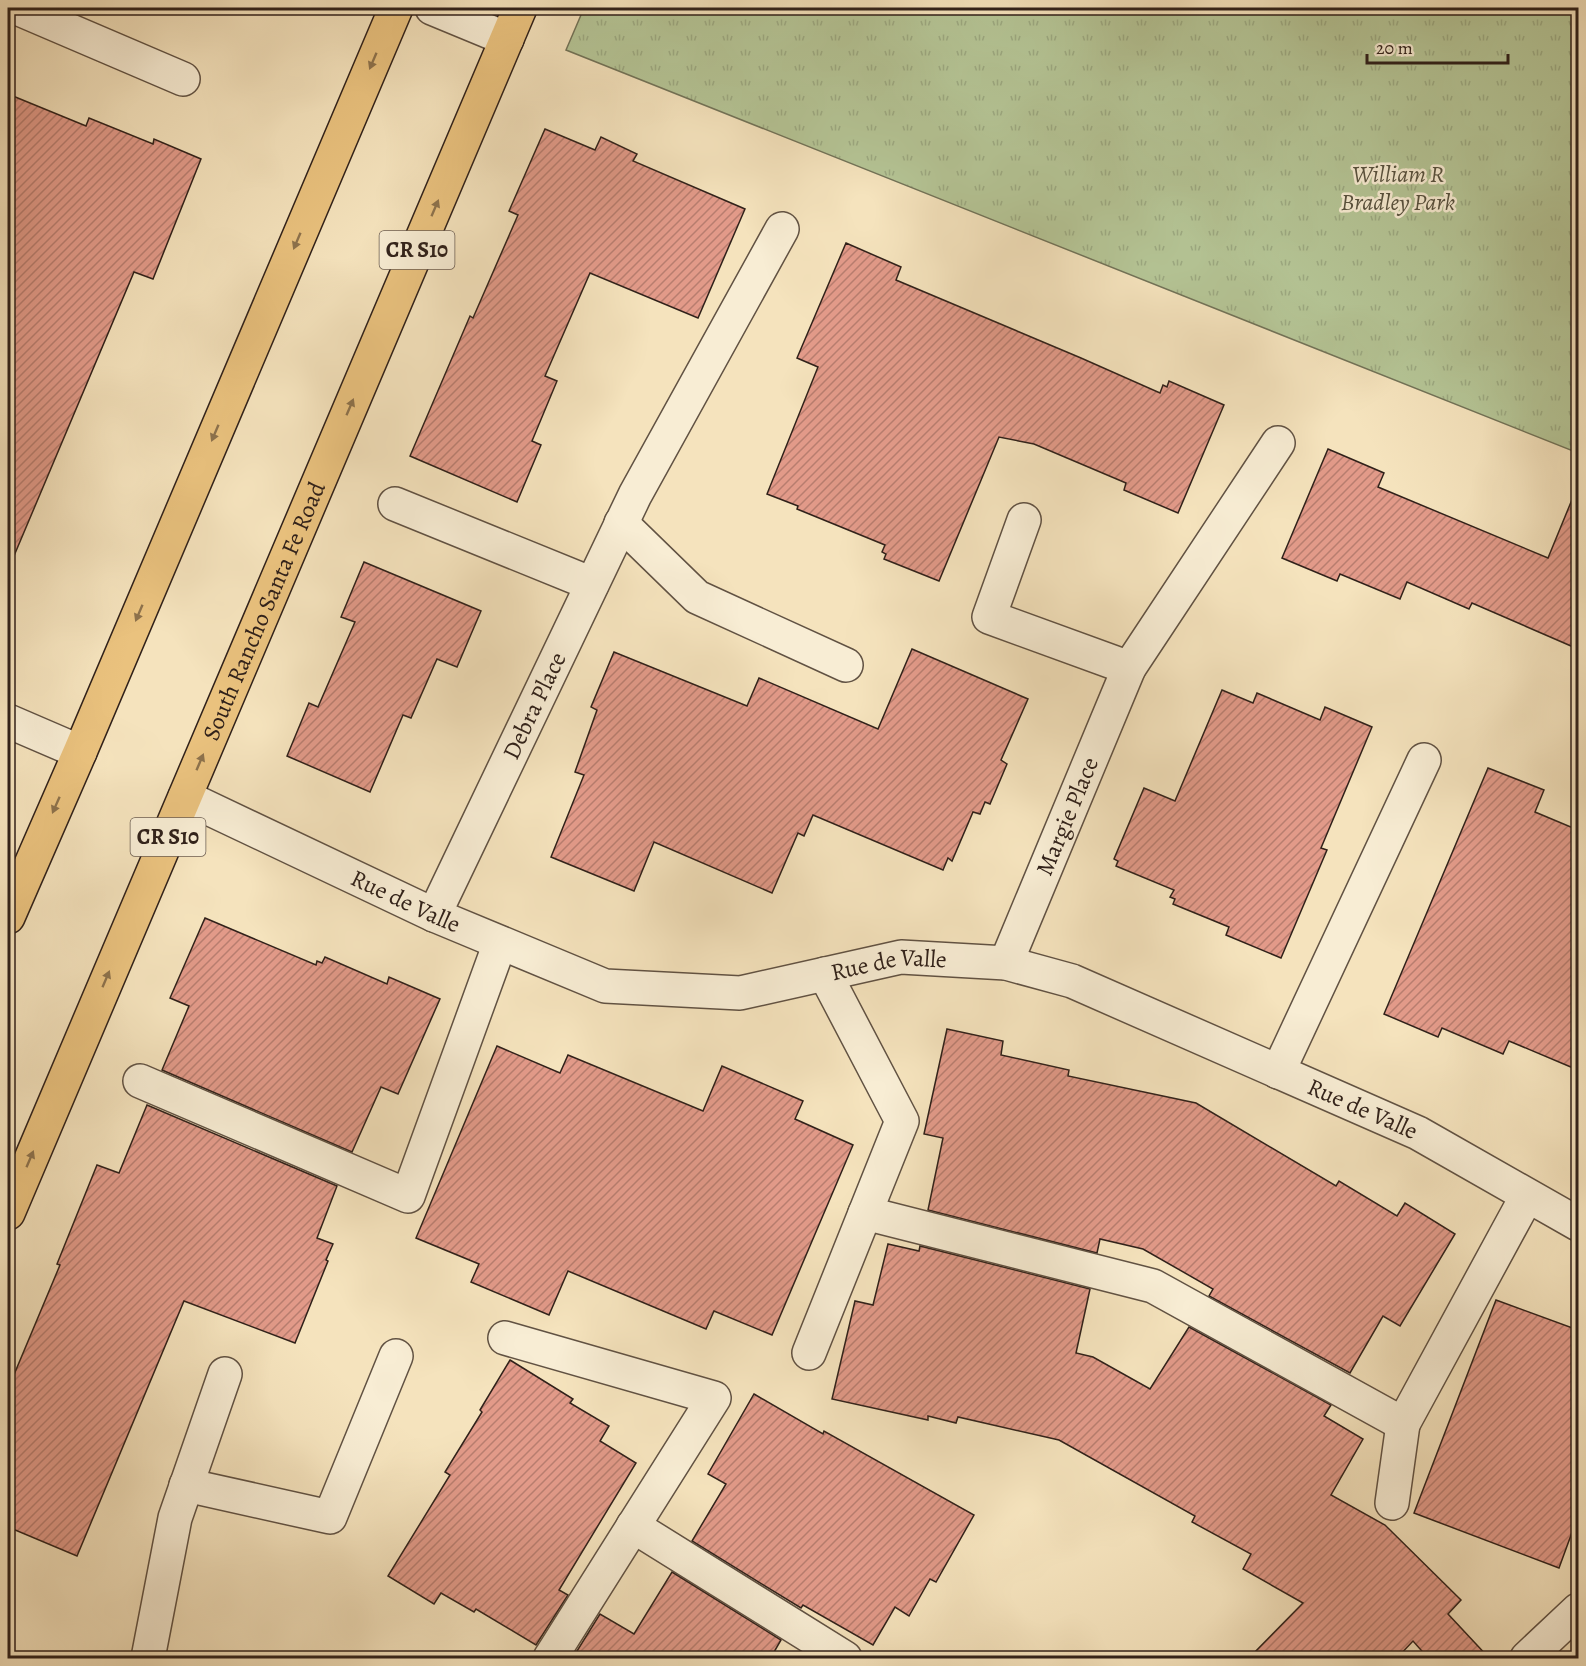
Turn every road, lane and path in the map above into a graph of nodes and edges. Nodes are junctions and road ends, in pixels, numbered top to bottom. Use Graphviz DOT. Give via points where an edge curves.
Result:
graph roads {
  1 [pos="17,8"];
  2 [pos="396,8"];
  3 [pos="432,8"];
  4 [pos="520,8"];
  5 [pos="507,39"];
  6 [pos="183,79"];
  7 [pos="782,229"];
  8 [pos="1278,443"];
  9 [pos="395,504"];
  10 [pos="628,509"];
  11 [pos="1024,520"];
  12 [pos="592,584"];
  13 [pos="846,665"];
  14 [pos="1129,668"];
  15 [pos="8,721"];
  16 [pos="80,752"];
  17 [pos="1424,760"];
  18 [pos="185,797"];
  19 [pos="434,915"];
  20 [pos="8,917"];
  21 [pos="500,943"];
  22 [pos="1006,963"];
  23 [pos="825,974"];
  24 [pos="1278,1072"];
  25 [pos="140,1081"];
  26 [pos="1527,1196"];
  27 [pos="8,1213"];
  28 [pos="865,1213"];
  29 [pos="1575,1214"];
  30 [pos="505,1338"];
  31 [pos="809,1353"];
  32 [pos="396,1356"];
  33 [pos="225,1374"];
  34 [pos="1403,1424"];
  35 [pos="186,1485"];
  36 [pos="1392,1503"];
  37 [pos="633,1526"];
  38 [pos="1578,1610"];
  39 [pos="148,1659"];
  40 [pos="550,1659"];
  41 [pos="845,1659"];
  42 [pos="1527,1659"];
  1 -- 6 [label="street"];
  2 -- 16 [label="main road, one-way"];
  3 -- 5 [label="street"];
  4 -- 5 [label="main road, South Rancho Santa Fe Road / CR S10"];
  18 -- 5 [label="main road, South Rancho Santa Fe Road / CR S10, one-way"];
  7 -- 10 [label="street, Debra Place"];
  8 -- 14 [label="street, Margie Place"];
  9 -- 12 [label="street"];
  10 -- 12 [label="street, Debra Place"];
  10 -- 13 [label="street" via="697,597"];
  11 -- 14 [label="street" via="989,616"];
  12 -- 19 [label="street, Debra Place"];
  14 -- 22 [label="street, Margie Place"];
  15 -- 16 [label="street"];
  16 -- 20 [label="main road, one-way"];
  17 -- 24 [label="street"];
  18 -- 19 [label="street, Rue de Valle"];
  27 -- 18 [label="main road, South Rancho Santa Fe Road / CR S10, one-way"];
  19 -- 21 [label="street, Rue de Valle"];
  21 -- 23 [label="street, Rue de Valle" via="604,987 740,993"];
  21 -- 25 [label="street" via="408,1196"];
  22 -- 23 [label="street, Rue de Valle" via="901,957"];
  22 -- 24 [label="street, Rue de Valle" via="1072,981"];
  23 -- 28 [label="street" via="902,1121"];
  24 -- 26 [label="street, Rue de Valle" via="1418,1133"];
  26 -- 29 [label="street, Rue de Valle"];
  26 -- 34 [label="street"];
  28 -- 31 [label="street"];
  28 -- 34 [label="street" via="1153,1286"];
  30 -- 37 [label="street" via="714,1398"];
  32 -- 35 [label="street" via="330,1517"];
  33 -- 35 [label="street"];
  34 -- 36 [label="street"];
  35 -- 39 [label="street" via="175,1518"];
  37 -- 40 [label="street"];
  37 -- 41 [label="street"];
  38 -- 42 [label="street"];
}
